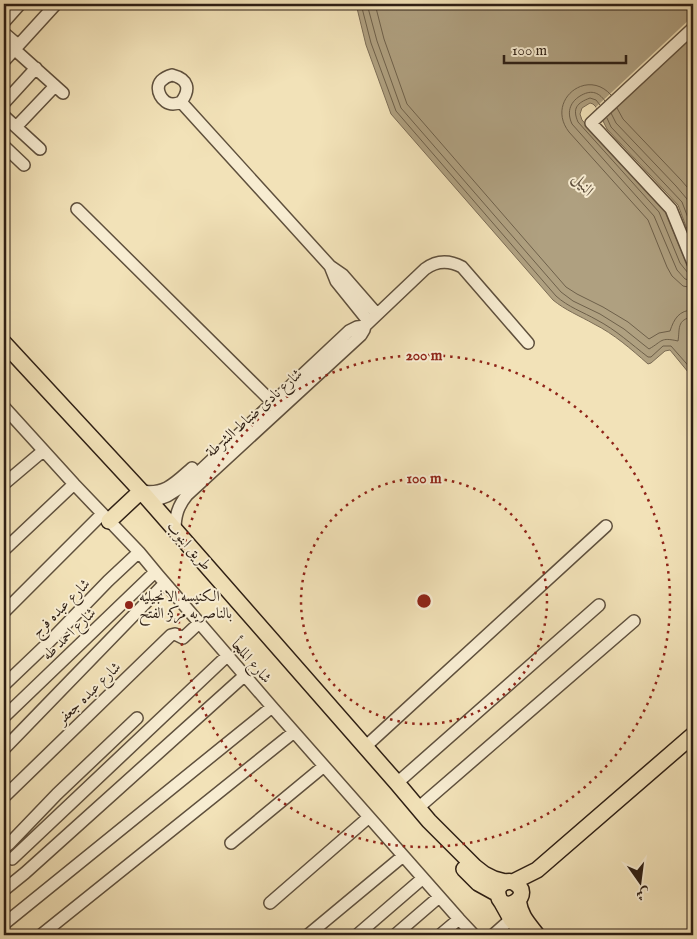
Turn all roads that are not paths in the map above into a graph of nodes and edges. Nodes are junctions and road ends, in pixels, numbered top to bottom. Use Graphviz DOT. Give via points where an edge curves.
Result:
graph roads {
  1 [pos="20,4"];
  2 [pos="56,4"];
  3 [pos="4,22"];
  4 [pos="693,28"];
  5 [pos="4,33"];
  6 [pos="16,47"];
  7 [pos="4,61"];
  8 [pos="36,68"];
  9 [pos="181,102"];
  10 [pos="4,103"];
  11 [pos="4,116"];
  12 [pos="16,127"];
  13 [pos="4,146"];
  14 [pos="40,149"];
  15 [pos="24,165"];
  16 [pos="78,208"];
  17 [pos="693,263"];
  18 [pos="370,321"];
  19 [pos="4,343"];
  20 [pos="528,343"];
  21 [pos="273,403"];
  22 [pos="4,407"];
  23 [pos="44,450"];
  24 [pos="216,456"];
  25 [pos="202,475"];
  26 [pos="4,484"];
  27 [pos="74,484"];
  28 [pos="141,498"];
  29 [pos="108,517"];
  30 [pos="606,526"];
  31 [pos="175,530"];
  32 [pos="4,550"];
  33 [pos="139,552"];
  34 [pos="155,572"];
  35 [pos="164,583"];
  36 [pos="599,605"];
  37 [pos="4,612"];
  38 [pos="634,621"];
  39 [pos="199,623"];
  40 [pos="227,656"];
  41 [pos="244,676"];
  42 [pos="4,685"];
  43 [pos="272,707"];
  44 [pos="4,717"];
  45 [pos="137,718"];
  46 [pos="294,732"];
  47 [pos="693,735"];
  48 [pos="365,747"];
  49 [pos="693,747"];
  50 [pos="4,748"];
  51 [pos="324,766"];
  52 [pos="397,783"];
  53 [pos="4,797"];
  54 [pos="418,808"];
  55 [pos="369,817"];
  56 [pos="6,842"];
  57 [pos="231,843"];
  58 [pos="403,856"];
  59 [pos="12,859"];
  60 [pos="423,878"];
  61 [pos="4,890"];
  62 [pos="504,890"];
  63 [pos="439,897"];
  64 [pos="520,898"];
  65 [pos="270,903"];
  66 [pos="459,919"];
  67 [pos="511,919"];
  68 [pos="4,924"];
  69 [pos="41,935"];
  70 [pos="308,935"];
  71 [pos="357,935"];
  72 [pos="395,935"];
  73 [pos="440,935"];
  74 [pos="474,935"];
  75 [pos="493,935"];
  76 [pos="526,935"];
  77 [pos="537,935"];
  1 -- 3 [label="street"];
  2 -- 6 [label="street"];
  4 -- 17 [label="street" via="592,123 671,210"];
  5 -- 6 [label="street"];
  6 -- 7 [label="street"];
  6 -- 8 [label="street"];
  8 -- 10 [label="street"];
  8 -- 12 [label="street" via="59,89"];
  9 -- 18 [label="street" via="330,266 343,275"];
  11 -- 12 [label="street"];
  12 -- 14 [label="street"];
  13 -- 15 [label="street"];
  16 -- 21 [label="street"];
  18 -- 20 [label="street, شارع نادى ضباط الشرطة" via="425,269 435,263 452,263 462,267"];
  18 -- 21 [label="street, شارع نادى ضباط الشرطة" via="349,331"];
  18 -- 25 [label="street, شارع نادى ضباط الشرطة" via="361,335"];
  19 -- 28 [label="main road, طريق ابنوب"];
  21 -- 24 [label="street, شارع نادى ضباط الشرطة"];
  22 -- 23 [label="street, شارع الملجأ"];
  23 -- 26 [label="street"];
  23 -- 27 [label="street, شارع الملجأ"];
  24 -- 25 [label="street, شارع نادى ضباط الشرطة"];
  24 -- 28 [label="street" via="208,454 172,486"];
  25 -- 28 [label="street, شارع نادى ضباط الشرطة" via="167,496"];
  25 -- 31 [label="street, شارع نادى ضباط الشرطة" via="180,505"];
  27 -- 29 [label="street, شارع الملجأ"];
  27 -- 32 [label="street"];
  28 -- 29 [label="main road"];
  28 -- 31 [label="main road, طريق ابنوب"];
  29 -- 33 [label="street, شارع الملجأ"];
  29 -- 37 [label="street"];
  30 -- 48 [label="street"];
  31 -- 48 [label="main road, طريق ابنوب"];
  33 -- 34 [label="street, شارع الملجأ"];
  33 -- 42 [label="street, شارع عبده فرج"];
  34 -- 35 [label="street, شارع الملجأ"];
  34 -- 44 [label="street, شارع احمد طه"];
  35 -- 39 [label="street, شارع الملجأ"];
  35 -- 50 [label="street"];
  36 -- 52 [label="street"];
  38 -- 54 [label="street"];
  39 -- 40 [label="street, شارع الملجأ"];
  39 -- 53 [label="street, شارع عبده جعفر" via="183,638 170,635"];
  40 -- 41 [label="street, شارع الملجأ"];
  40 -- 59 [label="street"];
  41 -- 43 [label="street, شارع الملجأ"];
  41 -- 61 [label="street"];
  43 -- 46 [label="street, شارع الملجأ"];
  43 -- 68 [label="street"];
  45 -- 56 [label="street"];
  46 -- 51 [label="street, شارع الملجأ"];
  46 -- 69 [label="street"];
  47 -- 62 [label="main road" via="541,867"];
  48 -- 52 [label="main road, طريق ابنوب"];
  49 -- 64 [label="main road"];
  51 -- 55 [label="street, شارع الملجأ"];
  51 -- 57 [label="street"];
  52 -- 54 [label="main road, طريق ابنوب"];
  54 -- 62 [label="main road, طريق ابنوب" via="475,867"];
  55 -- 58 [label="street, شارع الملجأ"];
  55 -- 65 [label="street"];
  58 -- 60 [label="street, شارع الملجأ"];
  58 -- 70 [label="street"];
  60 -- 63 [label="street, شارع الملجأ"];
  60 -- 71 [label="street"];
  62 -- 64 [label="main road" via="519,886"];
  62 -- 67 [label="main road"];
  63 -- 66 [label="street, شارع الملجأ"];
  63 -- 72 [label="street"];
  64 -- 77 [label="main road" via="523,917"];
  66 -- 73 [label="street"];
  66 -- 74 [label="street, شارع الملجأ"];
  67 -- 75 [label="street"];
  67 -- 76 [label="main road"];
}
